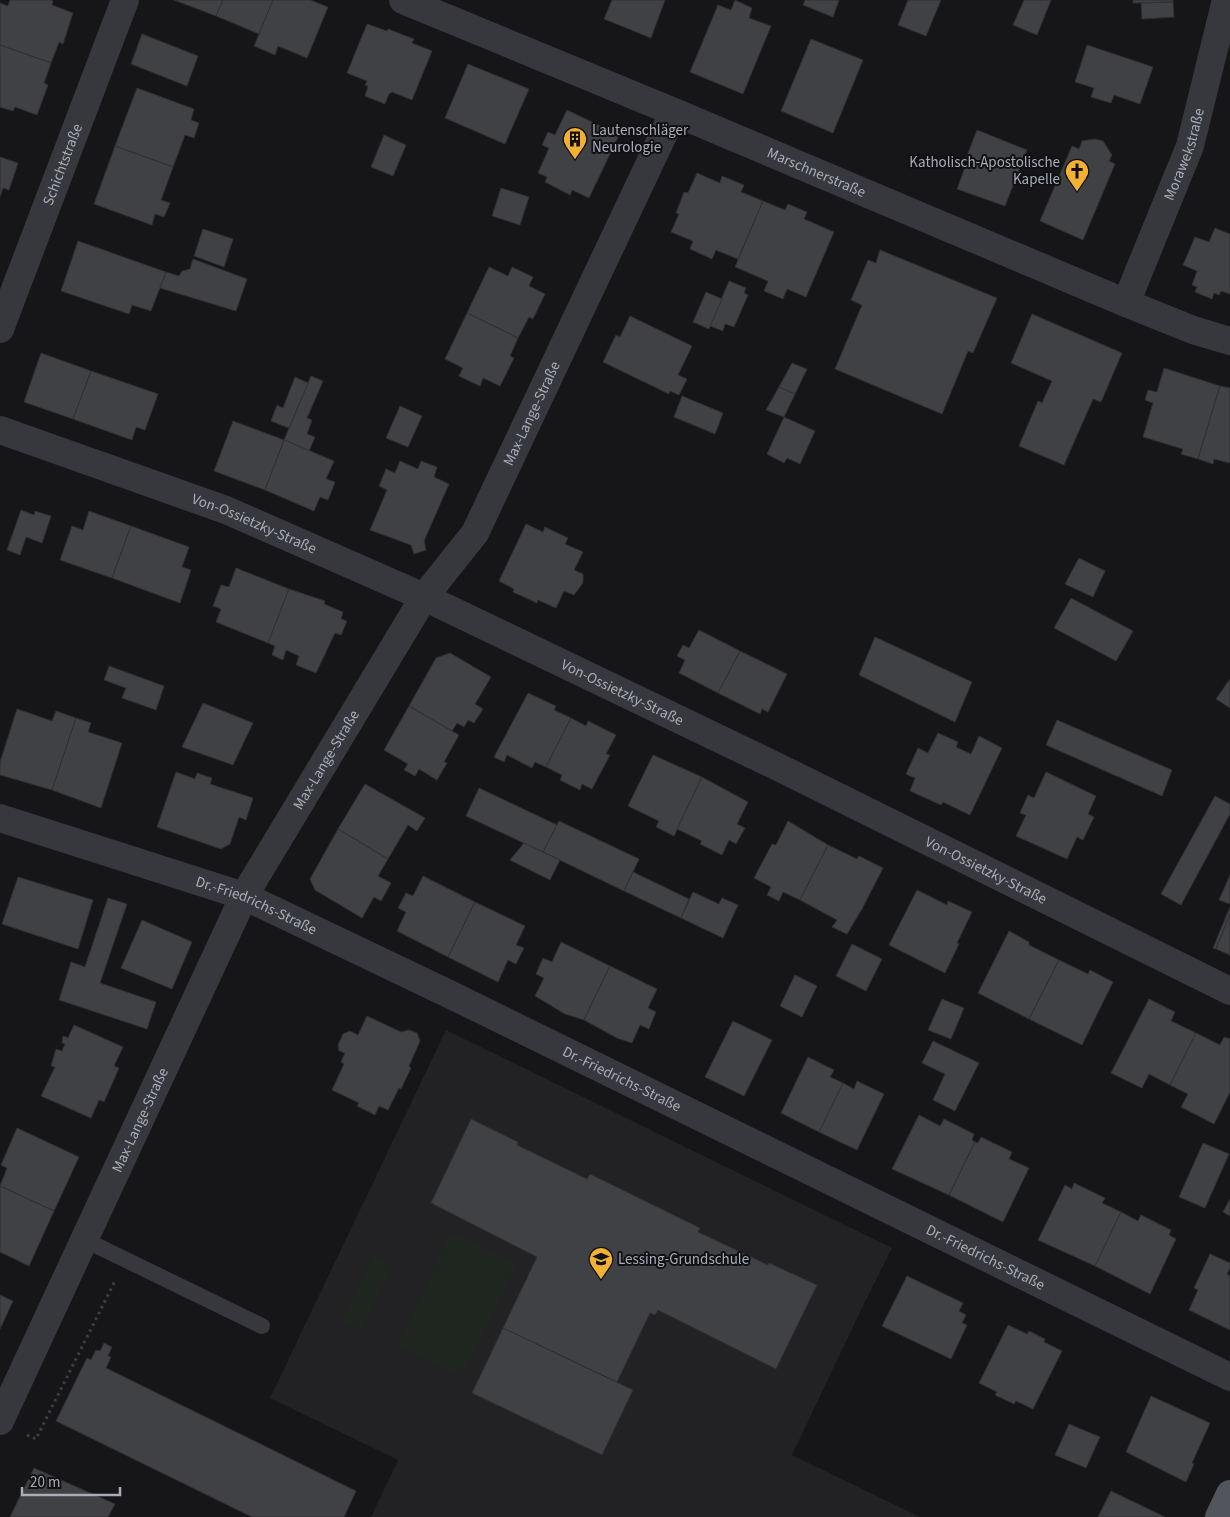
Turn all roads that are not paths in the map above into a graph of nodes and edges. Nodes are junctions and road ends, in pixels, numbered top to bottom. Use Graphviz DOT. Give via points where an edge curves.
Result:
graph roads {
  1 [pos="126,0"];
  2 [pos="403,0"];
  3 [pos="1226,0"];
  4 [pos="674,112"];
  5 [pos="1126,303"];
  6 [pos="0,329"];
  7 [pos="1230,341"];
  8 [pos="0,430"];
  9 [pos="424,597"];
  10 [pos="0,818"];
  11 [pos="244,896"];
  12 [pos="1230,991"];
  13 [pos="84,1240"];
  14 [pos="262,1326"];
  15 [pos="1230,1377"];
  16 [pos="0,1421"];
  17 [pos="1230,1494"];
  18 [pos="1219,1517"];
  1 -- 6 [label="street, Schichtstraße"];
  2 -- 4 [label="street, Marschnerstraße"];
  3 -- 5 [label="street, Morawekstraße" via="1190,146"];
  4 -- 5 [label="street, Marschnerstraße"];
  4 -- 9 [label="street, Max-Lange-Straße" via="475,533"];
  5 -- 7 [label="street, Marschnerstraße" via="1192,330"];
  8 -- 9 [label="street, Von-Ossietzky-Straße" via="226,510"];
  9 -- 11 [label="street, Max-Lange-Straße"];
  9 -- 12 [label="street, Von-Ossietzky-Straße" via="778,767"];
  10 -- 11 [label="street, Dr.-Friedrichs-Straße"];
  11 -- 13 [label="street, Max-Lange-Straße"];
  11 -- 15 [label="street, Dr.-Friedrichs-Straße"];
  13 -- 14 [label="lane"];
  13 -- 16 [label="street, Max-Lange-Straße"];
  17 -- 18 [label="main road"];
}
